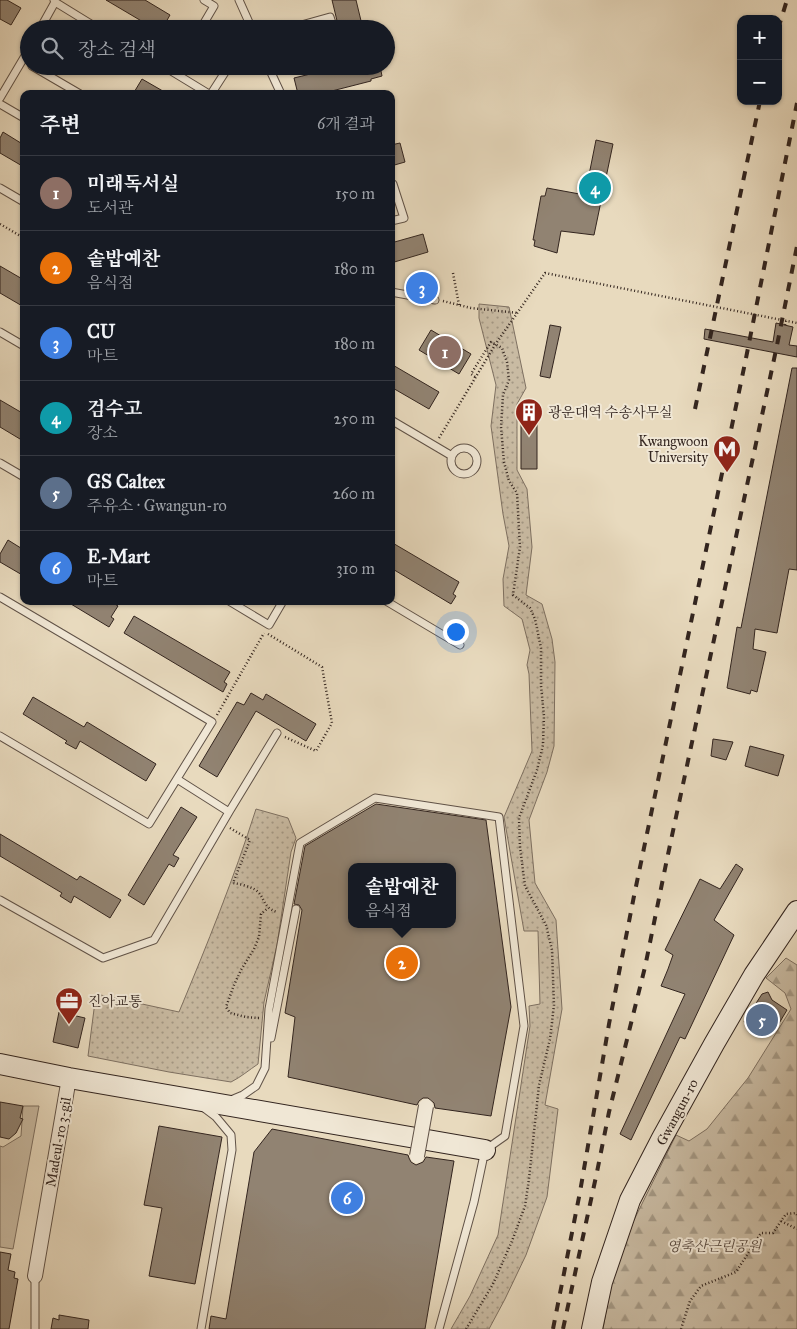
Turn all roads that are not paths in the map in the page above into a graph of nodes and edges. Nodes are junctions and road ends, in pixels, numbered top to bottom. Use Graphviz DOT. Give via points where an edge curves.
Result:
graph roads {
  1 [pos="204,0"];
  2 [pos="239,0"];
  3 [pos="54,1"];
  4 [pos="44,20"];
  5 [pos="85,20"];
  6 [pos="206,20"];
  7 [pos="248,20"];
  8 [pos="319,20"];
  9 [pos="331,20"];
  10 [pos="20,70"];
  11 [pos="47,75"];
  12 [pos="183,75"];
  13 [pos="223,75"];
  14 [pos="272,75"];
  15 [pos="73,90"];
  16 [pos="204,90"];
  17 [pos="213,90"];
  18 [pos="279,90"];
  19 [pos="0,98"];
  20 [pos="0,104"];
  21 [pos="20,116"];
  22 [pos="395,187"];
  23 [pos="0,188"];
  24 [pos="20,200"];
  25 [pos="395,220"];
  26 [pos="395,293"];
  27 [pos="435,300"];
  28 [pos="0,332"];
  29 [pos="20,344"];
  30 [pos="395,422"];
  31 [pos="452,456"];
  32 [pos="0,463"];
  33 [pos="20,475"];
  34 [pos="0,597"];
  35 [pos="236,605"];
  36 [pos="281,605"];
  37 [pos="393,605"];
  38 [pos="460,645"];
  39 [pos="276,733"];
  40 [pos="0,736"];
  41 [pos="177,779"];
  42 [pos="230,812"];
  43 [pos="0,900"];
  44 [pos="296,909"];
  45 [pos="797,911"];
  46 [pos="0,1064"];
  47 [pos="265,1068"];
  48 [pos="69,1078"];
  49 [pos="194,1100"];
  50 [pos="220,1104"];
  51 [pos="426,1106"];
  52 [pos="485,1150"];
  53 [pos="418,1156"];
  54 [pos="35,1276"];
  55 [pos="35,1329"];
  56 [pos="201,1329"];
  57 [pos="439,1329"];
  58 [pos="592,1329"];
  1 -- 6 [label="lane" via="214,6"];
  2 -- 7 [label="lane"];
  3 -- 4 [label="lane"];
  3 -- 5 [label="lane"];
  8 -- 9 [label="lane" via="330,17"];
  10 -- 19 [label="lane"];
  11 -- 15 [label="lane"];
  12 -- 16 [label="lane"];
  13 -- 17 [label="lane"];
  14 -- 18 [label="lane"];
  20 -- 21 [label="lane"];
  22 -- 25 [label="lane" via="404,218"];
  23 -- 24 [label="lane"];
  26 -- 27 [label="lane"];
  28 -- 29 [label="lane"];
  30 -- 31 [label="lane"];
  32 -- 33 [label="lane"];
  34 -- 41 [label="lane" via="212,722"];
  35 -- 36 [label="lane" via="269,625"];
  37 -- 38 [label="lane"];
  39 -- 42 [label="lane"];
  40 -- 41 [label="lane" via="149,824"];
  41 -- 42 [label="lane"];
  42 -- 43 [label="lane" via="154,940 103,958"];
  44 -- 47 [label="lane"];
  45 -- 58 [label="street, Gwangun-ro" via="754,975 714,1044 630,1200 602,1282"];
  46 -- 48 [label="street, Madeul-ro 3-gil"];
  47 -- 50 [label="lane" via="256,1086"];
  47 -- 52 [label="lane" via="270,1009 300,843 375,798 499,817 524,1026 505,1136"];
  48 -- 49 [label="street"];
  48 -- 54 [label="street, Madeul-ro 3-gil"];
  49 -- 50 [label="street"];
  49 -- 56 [label="lane" via="216,1117 231,1135 232,1150"];
  50 -- 52 [label="street"];
  51 -- 53 [label="street, bridge"];
  52 -- 57 [label="lane"];
  54 -- 55 [label="lane"];
}
